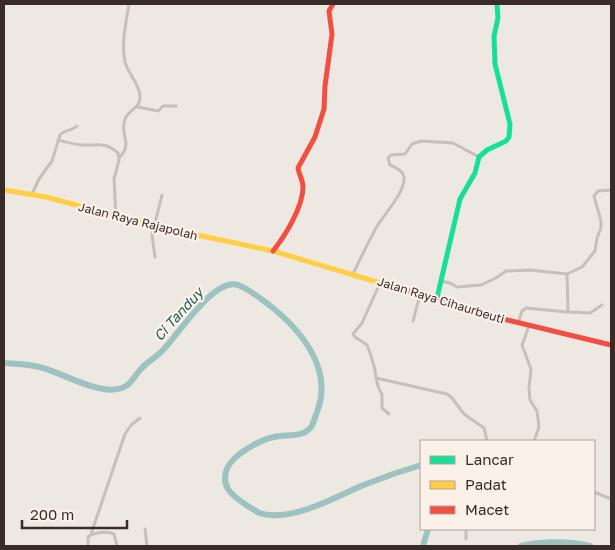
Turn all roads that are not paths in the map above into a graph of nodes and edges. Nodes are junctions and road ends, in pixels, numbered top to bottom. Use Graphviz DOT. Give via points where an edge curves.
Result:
graph roads {
  1 [pos="129,4"];
  2 [pos="333,4"];
  3 [pos="497,4"];
  4 [pos="176,106"];
  5 [pos="138,107"];
  6 [pos="77,126"];
  7 [pos="58,140"];
  8 [pos="479,157"];
  9 [pos="120,158"];
  10 [pos="4,190"];
  11 [pos="611,190"];
  12 [pos="31,194"];
  13 [pos="162,195"];
  14 [pos="116,216"];
  15 [pos="155,226"];
  16 [pos="273,251"];
  17 [pos="155,257"];
  18 [pos="353,274"];
  19 [pos="567,274"];
  20 [pos="440,281"];
  21 [pos="380,282"];
  22 [pos="420,294"];
  23 [pos="437,298"];
  24 [pos="602,305"];
  25 [pos="567,312"];
  26 [pos="413,321"];
  27 [pos="518,323"];
  28 [pos="529,325"];
  29 [pos="611,344"];
  30 [pos="376,378"];
  31 [pos="390,414"];
  32 [pos="140,418"];
  33 [pos="487,440"];
  34 [pos="534,440"];
  35 [pos="595,492"];
  36 [pos="611,499"];
  37 [pos="145,529"];
  38 [pos="466,530"];
  39 [pos="92,534"];
  40 [pos="466,539"];
  41 [pos="88,546"];
  42 [pos="117,546"];
  43 [pos="147,546"];
  1 -- 5 [label="street" via="124,47 128,68 140,93"];
  2 -- 16 [label="main road" via="329,11 332,34 324,109 315,137 298,168 303,185 298,207"];
  3 -- 8 [label="main road" via="495,64 510,124 509,137"];
  4 -- 5 [label="street" via="163,106 158,111"];
  5 -- 9 [label="street" via="125,120 127,148"];
  6 -- 7 [label="street" via="62,132"];
  7 -- 9 [label="street" via="81,145 105,144"];
  7 -- 12 [label="street" via="52,161"];
  8 -- 18 [label="street" via="453,143 421,141 412,144 405,154 391,155 388,158 390,165 404,174 402,189 377,225"];
  8 -- 20 [label="main road" via="475,173 460,199"];
  9 -- 14 [label="street" via="114,179"];
  10 -- 12 [label="main road, Jalan Raya Rajapolah"];
  11 -- 19 [label="street" via="598,191 594,196 601,220 595,251 582,267"];
  12 -- 14 [label="main road, Jalan Raya Rajapolah"];
  13 -- 15 [label="street"];
  14 -- 15 [label="main road, Jalan Raya Rajapolah"];
  15 -- 16 [label="main road, Jalan Raya Rajapolah"];
  15 -- 17 [label="street" via="152,241"];
  16 -- 18 [label="main road, Jalan Raya Cihaurbeuti"];
  18 -- 21 [label="main road, Jalan Raya Cihaurbeuti"];
  19 -- 20 [label="street" via="506,271 481,285 457,287"];
  19 -- 25 [label="street"];
  20 -- 23 [label="main road"];
  21 -- 22 [label="main road, Jalan Raya Cihaurbeuti"];
  21 -- 30 [label="street" via="354,334 367,345"];
  22 -- 23 [label="main road, Jalan Raya Cihaurbeuti"];
  22 -- 26 [label="street"];
  23 -- 27 [label="main road, Jalan Raya Cihaurbeuti" via="462,309"];
  24 -- 25 [label="street" via="590,313"];
  25 -- 27 [label="street" via="526,308"];
  27 -- 28 [label="main road, Jalan Raya Cihaurbeuti"];
  28 -- 29 [label="main road, Jalan Raya Cihaurbeuti"];
  28 -- 34 [label="street" via="522,345 531,369 530,400 538,418"];
  30 -- 31 [label="street" via="382,394 382,409"];
  30 -- 33 [label="street" via="449,395 464,414 484,428"];
  32 -- 39 [label="street" via="131,424 122,441"];
  35 -- 36 [label="street"];
  37 -- 43 [label="street"];
  38 -- 40 [label="street"];
  39 -- 41 [label="street" via="88,537"];
  39 -- 42 [label="street" via="113,533"];
}
